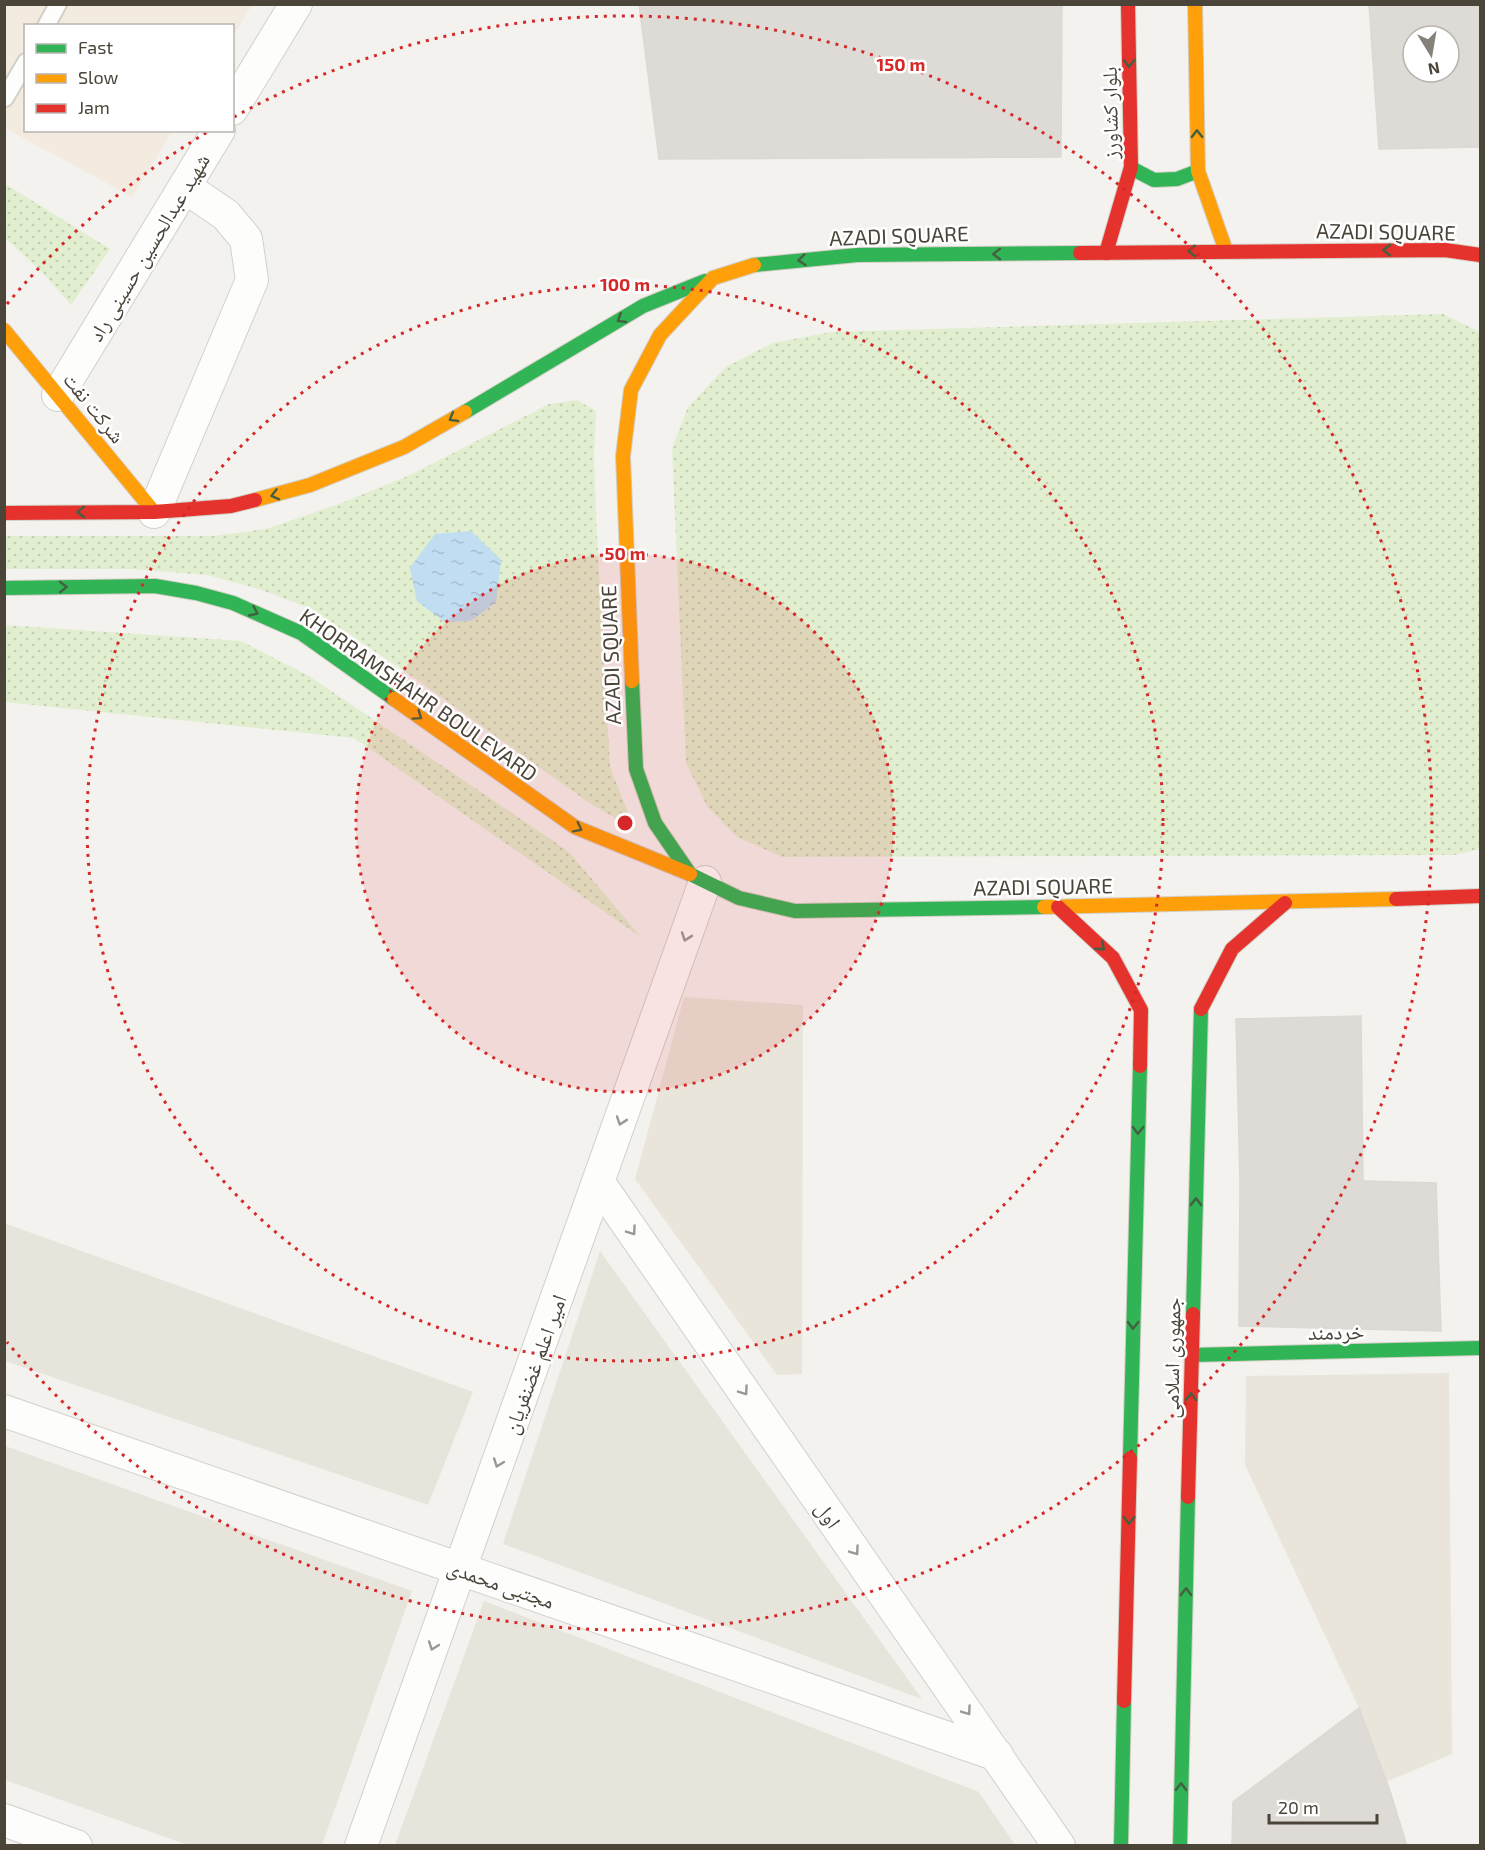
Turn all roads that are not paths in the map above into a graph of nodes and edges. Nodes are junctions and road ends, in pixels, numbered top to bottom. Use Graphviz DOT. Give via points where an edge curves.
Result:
graph roads {
  1 [pos="58,4"];
  2 [pos="296,4"];
  3 [pos="1128,4"];
  4 [pos="1195,4"];
  5 [pos="47,24"];
  6 [pos="24,65"];
  7 [pos="5,98"];
  8 [pos="234,106"];
  9 [pos="218,132"];
  10 [pos="1131,168"];
  11 [pos="1198,171"];
  12 [pos="185,187"];
  13 [pos="1226,251"];
  14 [pos="1106,253"];
  15 [pos="1480,255"];
  16 [pos="712,278"];
  17 [pos="4,330"];
  18 [pos="58,395"];
  19 [pos="154,512"];
  20 [pos="4,513"];
  21 [pos="4,588"];
  22 [pos="698,878"];
  23 [pos="1480,896"];
  24 [pos="1285,903"];
  25 [pos="1058,907"];
  26 [pos="599,1183"];
  27 [pos="1480,1348"];
  28 [pos="1192,1355"];
  29 [pos="4,1411"];
  30 [pos="460,1569"];
  31 [pos="997,1755"];
  32 [pos="4,1820"];
  33 [pos="76,1845"];
  34 [pos="361,1845"];
  35 [pos="1059,1845"];
  36 [pos="1120,1845"];
  37 [pos="1180,1845"];
  1 -- 5 [label="lane"];
  2 -- 8 [label="street"];
  3 -- 10 [label="main road, بلوار کشاورز, one-way"];
  11 -- 4 [label="main road, one-way"];
  6 -- 7 [label="lane"];
  9 -- 12 [label="street, شهید عبدالحسین حسینی راد"];
  10 -- 11 [label="main road" via="1154,180 1177,179"];
  10 -- 14 [label="main road, بلوار کشاورز"];
  11 -- 13 [label="main road"];
  12 -- 18 [label="street, شهید عبدالحسین حسینی راد"];
  12 -- 19 [label="street" via="226,215 246,239 252,280"];
  13 -- 14 [label="main road, AZADI SQUARE, one-way"];
  15 -- 13 [label="main road, AZADI SQUARE, one-way" via="1445,250"];
  14 -- 16 [label="main road, AZADI SQUARE, one-way" via="857,255 750,266"];
  16 -- 19 [label="main road, one-way" via="644,306 393,451 310,485 231,506"];
  16 -- 22 [label="main road, AZADI SQUARE" via="660,335 632,390 623,456 636,769 655,823"];
  17 -- 18 [label="main road, شرکت نفت"];
  18 -- 19 [label="main road, شرکت نفت"];
  19 -- 20 [label="main road, one-way"];
  21 -- 22 [label="main road, KHORRAMSHAHR BOULEVARD, one-way" via="155,586 233,603 301,633 575,827"];
  22 -- 25 [label="main road, AZADI SQUARE" via="739,898 795,911"];
  22 -- 26 [label="street, امیر اعلم غضنفریان, one-way"];
  23 -- 24 [label="main road, AZADI SQUARE"];
  24 -- 25 [label="main road, AZADI SQUARE"];
  28 -- 24 [label="main road, جمهوری اسلامی, one-way" via="1200,1011 1232,949"];
  25 -- 36 [label="main road, جمهوری اسلامی, one-way" via="1113,958 1141,1010"];
  26 -- 30 [label="street, امیر اعلم غضنفریان, one-way"];
  26 -- 31 [label="street, اول, one-way"];
  27 -- 28 [label="main road, خردمند"];
  37 -- 28 [label="main road, جمهوری اسلامی, one-way"];
  29 -- 30 [label="street, مجتبی محمدی"];
  30 -- 31 [label="street, مجتبی محمدی"];
  30 -- 34 [label="street, امیر اعلم غضنفریان, one-way"];
  31 -- 35 [label="street, اول"];
  32 -- 33 [label="street"];
}
